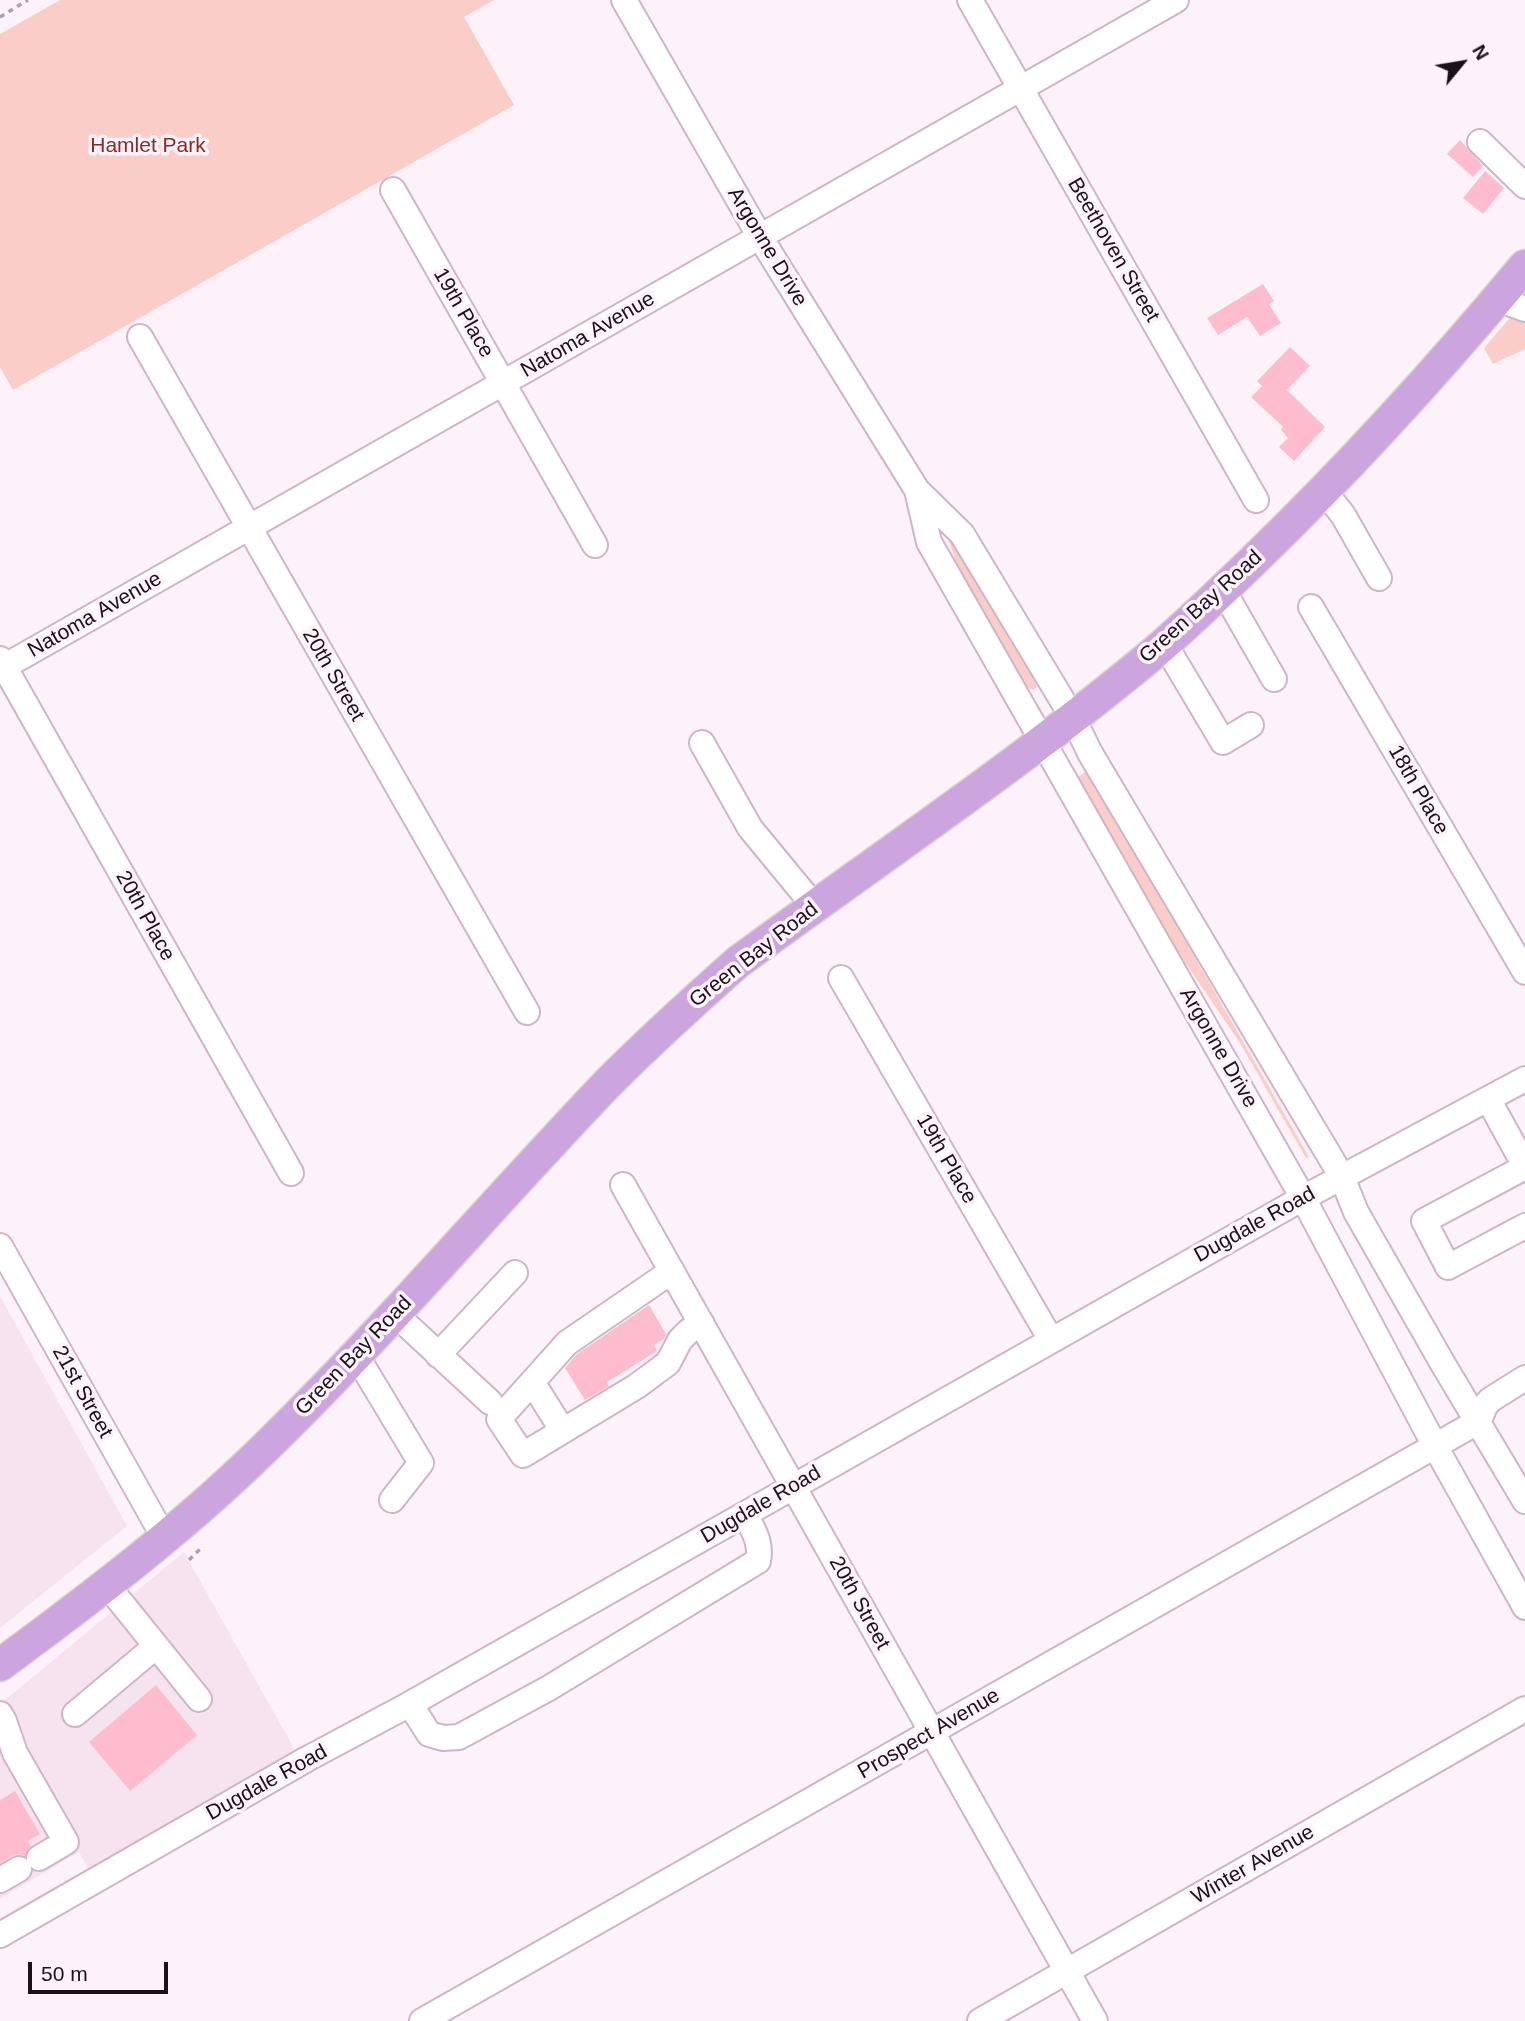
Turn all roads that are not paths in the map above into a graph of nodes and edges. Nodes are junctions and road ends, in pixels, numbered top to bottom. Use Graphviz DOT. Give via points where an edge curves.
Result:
graph roads {
  1 [pos="624,0"];
  2 [pos="970,0"];
  3 [pos="1176,0"];
  4 [pos="1020,88"];
  5 [pos="1480,142"];
  6 [pos="1525,186"];
  7 [pos="393,190"];
  8 [pos="760,237"];
  9 [pos="1525,266"];
  10 [pos="1511,304"];
  11 [pos="140,337"];
  12 [pos="503,383"];
  13 [pos="917,490"];
  14 [pos="1324,491"];
  15 [pos="1256,500"];
  16 [pos="249,528"];
  17 [pos="595,545"];
  18 [pos="1379,578"];
  19 [pos="1223,590"];
  20 [pos="1311,607"];
  21 [pos="1164,643"];
  22 [pos="1,665"];
  23 [pos="1274,679"];
  24 [pos="1073,718"];
  25 [pos="1251,725"];
  26 [pos="1043,741"];
  27 [pos="702,743"];
  28 [pos="815,907"];
  29 [pos="1525,972"];
  30 [pos="841,978"];
  31 [pos="527,1012"];
  32 [pos="1525,1079"];
  33 [pos="1488,1099"];
  34 [pos="1525,1167"];
  35 [pos="291,1173"];
  36 [pos="1342,1177"];
  37 [pos="623,1185"];
  38 [pos="1303,1198"];
  39 [pos="1525,1226"];
  40 [pos="0,1245"];
  41 [pos="672,1272"];
  42 [pos="514,1273"];
  43 [pos="394,1314"];
  44 [pos="702,1324"];
  45 [pos="1051,1340"];
  46 [pos="438,1354"];
  47 [pos="356,1355"];
  48 [pos="1525,1378"];
  49 [pos="532,1382"];
  50 [pos="490,1402"];
  51 [pos="1479,1421"];
  52 [pos="562,1431"];
  53 [pos="1435,1446"];
  54 [pos="793,1486"];
  55 [pos="392,1500"];
  56 [pos="1525,1501"];
  57 [pos="745,1514"];
  58 [pos="165,1539"];
  59 [pos="107,1585"];
  60 [pos="1525,1606"];
  61 [pos="155,1647"];
  62 [pos="0,1665"];
  63 [pos="199,1699"];
  64 [pos="410,1704"];
  65 [pos="1525,1710"];
  66 [pos="0,1714"];
  67 [pos="75,1714"];
  68 [pos="932,1732"];
  69 [pos="8,1758"];
  70 [pos="19,1869"];
  71 [pos="0,1935"];
  72 [pos="1067,1972"];
  73 [pos="422,2021"];
  74 [pos="981,2021"];
  75 [pos="1095,2021"];
  1 -- 8 [label="street, Argonne Drive"];
  2 -- 4 [label="street, Beethoven Street"];
  3 -- 4 [label="street, Natoma Avenue"];
  4 -- 8 [label="street, Natoma Avenue"];
  4 -- 15 [label="street, Beethoven Street"];
  5 -- 6 [label="street"];
  7 -- 12 [label="street, 19th Place"];
  8 -- 12 [label="street, Natoma Avenue"];
  8 -- 13 [label="street, Argonne Drive"];
  9 -- 10 [label="main road, Green Bay Road"];
  10 -- 14 [label="main road, Green Bay Road"];
  11 -- 16 [label="street, 20th Street"];
  12 -- 16 [label="street, Natoma Avenue"];
  12 -- 17 [label="street, 19th Place"];
  13 -- 24 [label="street, Argonne Drive" via="962,534"];
  13 -- 26 [label="street, Argonne Drive" via="929,542"];
  14 -- 18 [label="street"];
  14 -- 19 [label="main road, Green Bay Road"];
  16 -- 22 [label="street, Natoma Avenue"];
  16 -- 31 [label="street, 20th Street"];
  19 -- 21 [label="main road, Green Bay Road"];
  19 -- 23 [label="street"];
  20 -- 29 [label="street, 18th Place"];
  21 -- 24 [label="main road, Green Bay Road"];
  21 -- 25 [label="street" via="1223,742"];
  22 -- 35 [label="street, 20th Place"];
  24 -- 26 [label="main road, Green Bay Road"];
  24 -- 36 [label="street, Argonne Drive"];
  26 -- 28 [label="main road, Green Bay Road"];
  26 -- 38 [label="street, Argonne Drive"];
  27 -- 28 [label="street" via="750,828"];
  28 -- 43 [label="main road, Green Bay Road" via="738,962 640,1050"];
  30 -- 45 [label="street, 19th Place"];
  32 -- 33 [label="street, Dugdale Road"];
  33 -- 34 [label="street"];
  33 -- 36 [label="street, Dugdale Road"];
  34 -- 39 [label="street" via="1424,1221 1448,1267"];
  36 -- 38 [label="street, Dugdale Road"];
  36 -- 51 [label="street, Argonne Drive" via="1356,1212"];
  37 -- 41 [label="street, 20th Street"];
  38 -- 45 [label="street, Dugdale Road"];
  38 -- 53 [label="street, Argonne Drive"];
  40 -- 58 [label="street, 21st Street"];
  41 -- 44 [label="street, 20th Street"];
  41 -- 49 [label="street" via="567,1343"];
  42 -- 46 [label="street"];
  43 -- 46 [label="street"];
  43 -- 47 [label="main road, Green Bay Road"];
  44 -- 52 [label="street" via="680,1340 668,1363"];
  44 -- 54 [label="street, 20th Street"];
  45 -- 54 [label="street, Dugdale Road"];
  46 -- 50 [label="street"];
  47 -- 55 [label="street" via="421,1463"];
  47 -- 58 [label="main road, Green Bay Road" via="273,1441"];
  48 -- 51 [label="street" via="1490,1400"];
  49 -- 52 [label="street"];
  49 -- 52 [label="street" via="499,1419 523,1455"];
  51 -- 53 [label="street, Prospect Avenue"];
  51 -- 56 [label="street, Argonne Drive"];
  53 -- 60 [label="street, Argonne Drive"];
  53 -- 68 [label="street, Prospect Avenue"];
  54 -- 57 [label="street, Dugdale Road"];
  54 -- 68 [label="street, 20th Street"];
  57 -- 64 [label="street, Dugdale Road"];
  57 -- 64 [label="street" via="759,1540 758,1561 550,1688 459,1737 429,1734"];
  58 -- 59 [label="main road, Green Bay Road"];
  59 -- 61 [label="street"];
  59 -- 62 [label="main road, Green Bay Road"];
  61 -- 63 [label="street"];
  61 -- 67 [label="street"];
  64 -- 71 [label="street, Dugdale Road"];
  65 -- 72 [label="street, Winter Avenue"];
  66 -- 69 [label="street"];
  68 -- 72 [label="street, 20th Street"];
  68 -- 73 [label="street, Prospect Avenue"];
  69 -- 70 [label="street" via="66,1842"];
  72 -- 74 [label="street, Winter Avenue"];
  72 -- 75 [label="street, 20th Street"];
}
